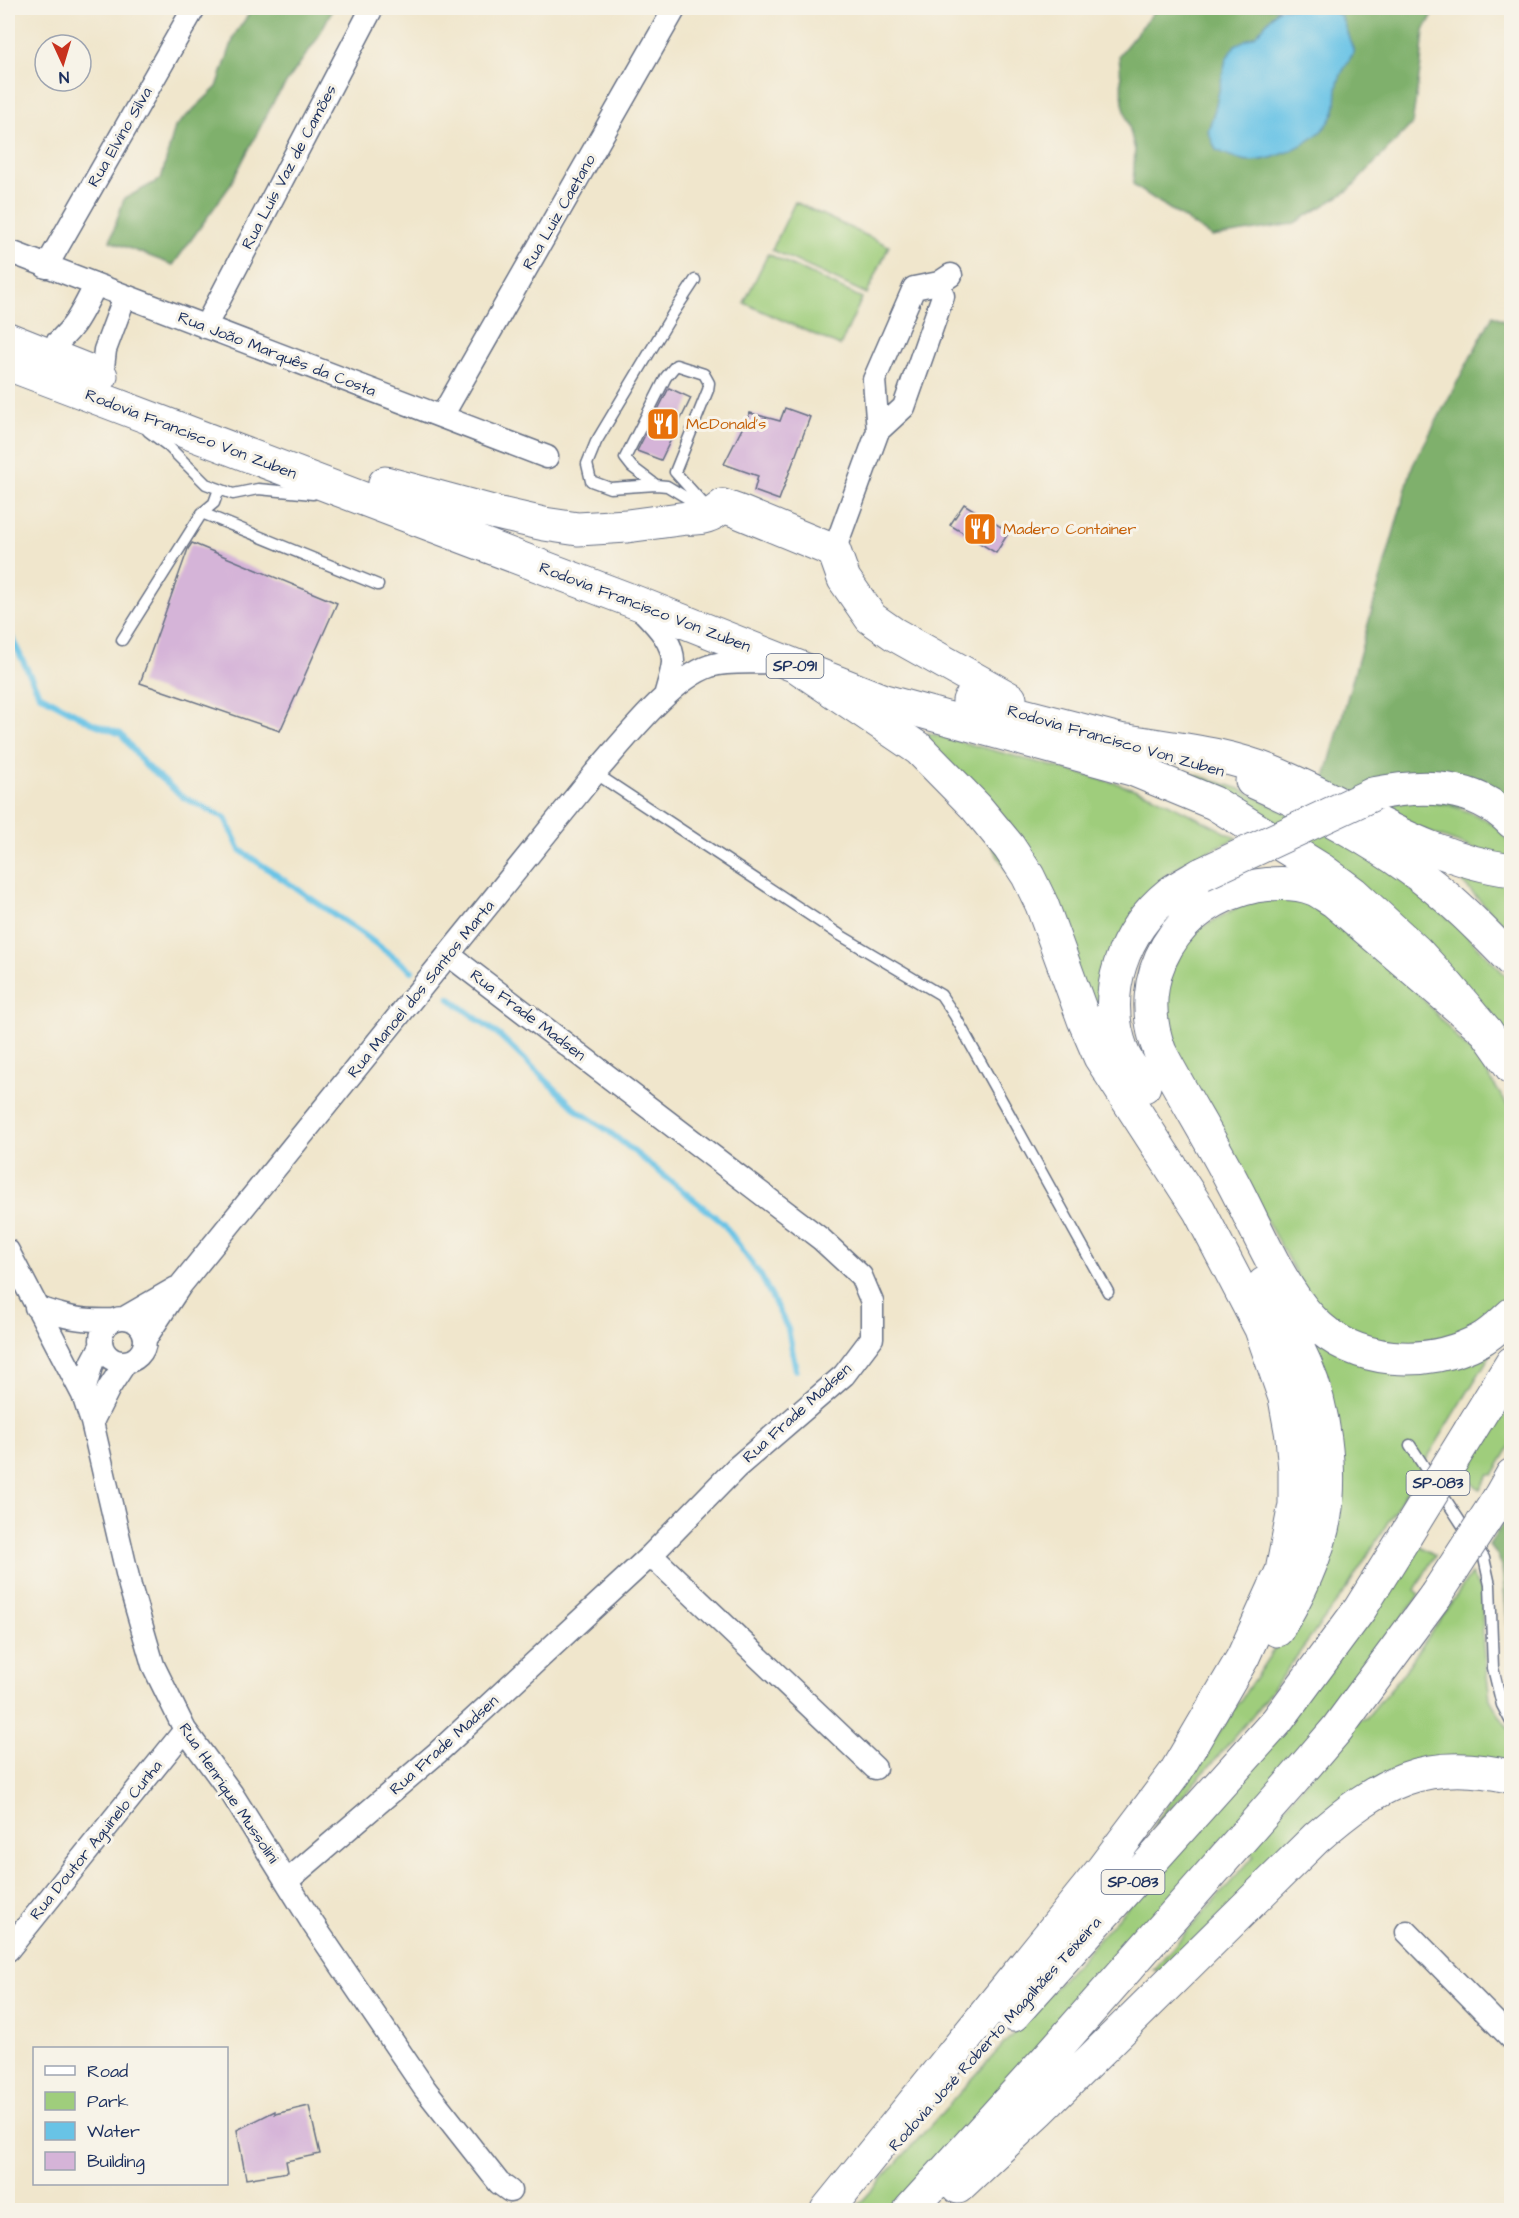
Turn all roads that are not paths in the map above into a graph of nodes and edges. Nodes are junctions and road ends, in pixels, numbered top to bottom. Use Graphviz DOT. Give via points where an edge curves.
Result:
graph roads {
  1 [pos="194,8"];
  2 [pos="372,8"];
  3 [pos="675,8"];
  4 [pos="8,251"];
  5 [pos="46,267"];
  6 [pos="695,280"];
  7 [pos="95,286"];
  8 [pos="125,296"];
  9 [pos="206,327"];
  10 [pos="8,339"];
  11 [pos="45,353"];
  12 [pos="8,364"];
  13 [pos="106,390"];
  14 [pos="442,416"];
  15 [pos="878,431"];
  16 [pos="547,457"];
  17 [pos="656,485"];
  18 [pos="219,489"];
  19 [pos="375,492"];
  20 [pos="202,513"];
  21 [pos="694,518"];
  22 [pos="834,551"];
  23 [pos="378,585"];
  24 [pos="635,602"];
  25 [pos="122,640"];
  26 [pos="793,665"];
  27 [pos="665,696"];
  28 [pos="1059,724"];
  29 [pos="1128,741"];
  30 [pos="595,773"];
  31 [pos="1512,822"];
  32 [pos="1512,870"];
  33 [pos="449,955"];
  34 [pos="1512,962"];
  35 [pos="1486,1031"];
  36 [pos="1512,1068"];
  37 [pos="8,1251"];
  38 [pos="180,1286"];
  39 [pos="1108,1292"];
  40 [pos="36,1307"];
  41 [pos="1512,1314"];
  42 [pos="118,1319"];
  43 [pos="145,1339"];
  44 [pos="54,1342"];
  45 [pos="96,1355"];
  46 [pos="126,1362"];
  47 [pos="1512,1363"];
  48 [pos="83,1395"];
  49 [pos="92,1422"];
  50 [pos="1410,1445"];
  51 [pos="1505,1487"];
  52 [pos="651,1555"];
  53 [pos="1512,1724"];
  54 [pos="185,1730"];
  55 [pos="875,1768"];
  56 [pos="1175,1773"];
  57 [pos="1512,1777"];
  58 [pos="288,1881"];
  59 [pos="1407,1932"];
  60 [pos="8,1950"];
  61 [pos="1512,2039"];
  62 [pos="510,2191"];
  63 [pos="827,2211"];
  64 [pos="836,2211"];
  65 [pos="910,2211"];
  66 [pos="933,2211"];
  1 -- 5 [label="street, Rua Elvino Silva"];
  2 -- 9 [label="street, Rua Luís Vaz de Camões"];
  3 -- 14 [label="street, Rua Luiz Caetano"];
  4 -- 5 [label="street, Rua João Marquês da Costa"];
  5 -- 7 [label="street, Rua João Marquês da Costa"];
  6 -- 17 [label="lane" via="604,428 587,464 591,481 610,488"];
  7 -- 8 [label="street, Rua João Marquês da Costa"];
  7 -- 11 [label="street" via="69,333"];
  8 -- 9 [label="street, Rua João Marquês da Costa"];
  8 -- 13 [label="street" via="105,350"];
  9 -- 14 [label="street, Rua João Marquês da Costa"];
  10 -- 11 [label="main road, Rodovia Francisco Von Zuben / SP-091"];
  11 -- 13 [label="main road, Rodovia Francisco Von Zuben / SP-091"];
  12 -- 13 [label="main road, Rodovia Francisco Von Zuben / SP-091"];
  13 -- 18 [label="lane" via="206,484"];
  13 -- 19 [label="main road, Rodovia Francisco Von Zuben / SP-091"];
  14 -- 16 [label="street, Rua João Marquês da Costa"];
  15 -- 15 [label="street" via="904,407 943,296 945,279 914,288 874,380"];
  15 -- 22 [label="street"];
  17 -- 21 [label="lane" via="667,486 692,501"];
  17 -- 21 [label="lane" via="625,459 666,377 676,365 704,374 709,383 675,472 702,502"];
  18 -- 19 [label="lane" via="233,494 258,489"];
  18 -- 20 [label="lane" via="214,503"];
  19 -- 21 [label="main road" via="578,528"];
  19 -- 24 [label="main road, Rodovia Francisco Von Zuben / SP-091"];
  19 -- 28 [label="main road, Rodovia Francisco Von Zuben / SP-091" via="652,585 852,666"];
  20 -- 23 [label="lane"];
  20 -- 25 [label="lane"];
  21 -- 22 [label="main road" via="713,516 723,506"];
  22 -- 28 [label="main road" via="844,579 871,618 978,682"];
  24 -- 26 [label="main road, Rodovia Francisco Von Zuben / SP-091"];
  24 -- 27 [label="street" via="670,646 673,661"];
  26 -- 27 [label="street, Rua Manoel dos Santos Marta" via="711,665"];
  26 -- 35 [label="main road, Rodovia Francisco Von Zuben / SP-091" via="884,701 1132,769 1214,803 1353,892 1416,951"];
  26 -- 56 [label="main road" via="919,749 1009,847 1042,905 1100,1057 1199,1209 1274,1362 1287,1407 1295,1471 1295,1505 1282,1571 1243,1657"];
  27 -- 30 [label="street, Rua Manoel dos Santos Marta"];
  28 -- 29 [label="main road, Rodovia Francisco Von Zuben / SP-091"];
  29 -- 32 [label="main road" via="1236,760 1307,787 1454,858"];
  29 -- 34 [label="main road, Rodovia Francisco Von Zuben / SP-091" via="1252,781 1358,834 1411,868"];
  30 -- 33 [label="street, Rua Manoel dos Santos Marta"];
  30 -- 39 [label="lane" via="840,935 941,995"];
  31 -- 56 [label="main road, bridge" via="1494,806 1436,787 1413,786 1373,794 1202,874 1170,893 1131,935 1118,967 1114,1023 1122,1053 1200,1170 1286,1325 1307,1368 1326,1448 1325,1516 1300,1588 1230,1703"];
  33 -- 38 [label="street, Rua Manoel dos Santos Marta"];
  33 -- 52 [label="street, Rua Frade Madsen" via="821,1239 861,1275 872,1302 872,1338 844,1375 736,1468"];
  35 -- 36 [label="main road, Rodovia Francisco Von Zuben / SP-091"];
  35 -- 41 [label="main road" via="1334,900 1313,889 1290,884 1241,889 1220,897 1188,920 1163,953 1150,1002 1154,1036 1173,1076 1289,1290 1311,1320 1330,1337 1380,1356 1431,1357 1482,1340"];
  37 -- 40 [label="street, Rua Henrique Mussolini"];
  38 -- 42 [label="street, Rua Manoel dos Santos Marta"];
  38 -- 43 [label="street, Rua Manoel dos Santos Marta"];
  40 -- 42 [label="street" via="90,1321"];
  40 -- 44 [label="street, Rua Henrique Mussolini"];
  42 -- 43 [label="street" via="134,1321"];
  42 -- 45 [label="street" via="105,1326"];
  43 -- 46 [label="street" via="139,1355"];
  44 -- 45 [label="street, Rua Henrique Mussolini" via="72,1355"];
  44 -- 48 [label="street, Rua Henrique Mussolini"];
  45 -- 46 [label="street"];
  45 -- 48 [label="street"];
  46 -- 49 [label="street"];
  47 -- 64 [label="main road, Rodovia José Roberto Magalhães Teixeira / SP-083, bridge" via="1360,1610 1277,1721"];
  48 -- 49 [label="street, Rua Henrique Mussolini"];
  49 -- 54 [label="street, Rua Henrique Mussolini" via="130,1586 153,1665"];
  50 -- 53 [label="lane" via="1484,1558 1490,1585 1493,1668 1502,1705"];
  51 -- 65 [label="main road, SP-083, bridge" via="1436,1595 1310,1761"];
  52 -- 55 [label="street"];
  52 -- 58 [label="street, Rua Frade Madsen" via="437,1753"];
  54 -- 58 [label="street, Rua Henrique Mussolini"];
  54 -- 60 [label="street, Rua Doutor Aguinelo Cunha"];
  56 -- 63 [label="main road" via="1094,1880"];
  57 -- 66 [label="main road" via="1462,1768 1428,1772 1397,1781 1351,1808"];
  58 -- 62 [label="street, Rua Henrique Mussolini" via="425,2089 499,2183"];
  59 -- 61 [label="street"];
}
